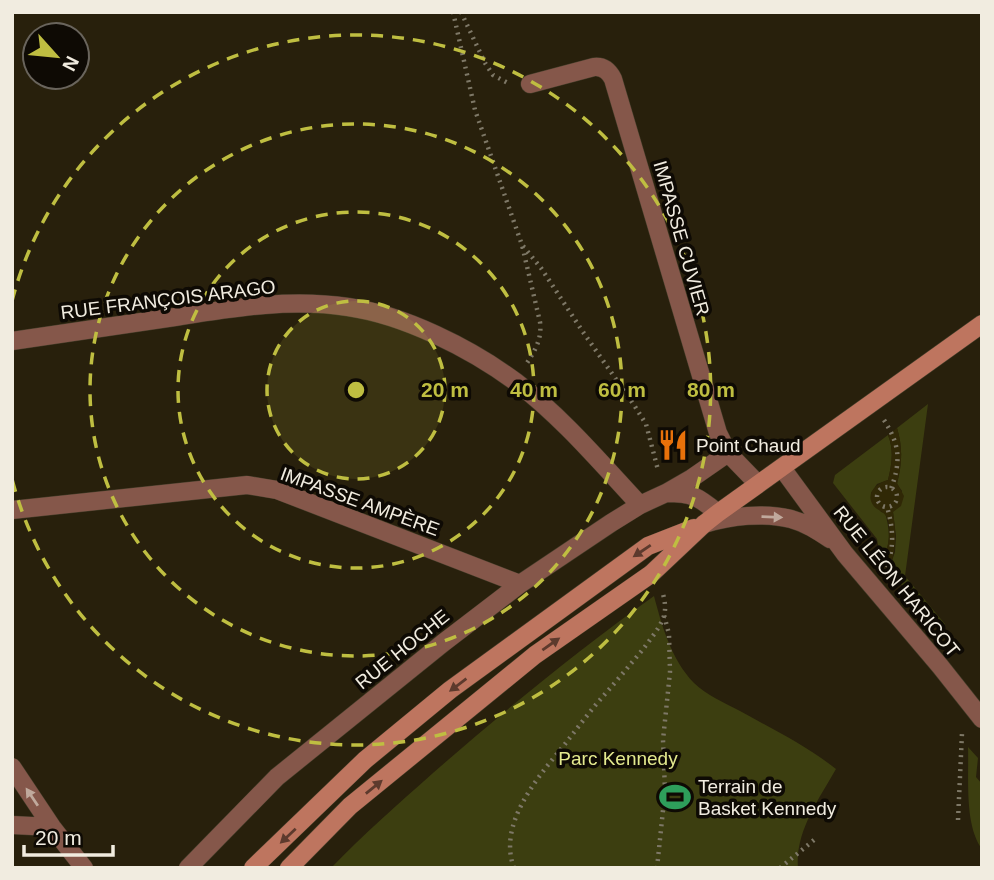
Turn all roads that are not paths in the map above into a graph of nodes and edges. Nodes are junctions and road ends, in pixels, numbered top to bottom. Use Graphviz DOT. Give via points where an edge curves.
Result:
graph roads {
  1 [pos="530,84"];
  2 [pos="982,324"];
  3 [pos="12,341"];
  4 [pos="728,453"];
  5 [pos="782,468"];
  6 [pos="758,484"];
  7 [pos="666,493"];
  8 [pos="640,505"];
  9 [pos="12,510"];
  10 [pos="711,518"];
  11 [pos="845,554"];
  12 [pos="520,584"];
  13 [pos="982,719"];
  14 [pos="12,767"];
  15 [pos="12,825"];
  16 [pos="52,827"];
  17 [pos="84,868"];
  18 [pos="188,868"];
  19 [pos="253,868"];
  20 [pos="289,868"];
  1 -- 4 [label="street, IMPASSE CUVIER" via="598,67 614,79 718,433"];
  2 -- 5 [label="main road"];
  3 -- 8 [label="street, RUE FRANÇOIS ARAGO" via="253,305 312,304 391,316 479,358 515,381 548,408"];
  4 -- 6 [label="street, IMPASSE CUVIER"];
  4 -- 7 [label="street, RUE HOCHE"];
  5 -- 6 [label="main road"];
  5 -- 11 [label="street, RUE LÉON HARICOT"];
  6 -- 10 [label="main road"];
  7 -- 8 [label="street, RUE HOCHE"];
  7 -- 10 [label="street" via="694,495"];
  8 -- 12 [label="street, RUE HOCHE"];
  9 -- 12 [label="street, IMPASSE AMPÈRE" via="247,485 277,490"];
  10 -- 11 [label="street, one-way" via="791,519 816,529"];
  10 -- 19 [label="main road, one-way" via="648,546 450,690 365,760"];
  20 -- 10 [label="main road, one-way" via="350,806 535,655 651,574"];
  11 -- 13 [label="street, RUE LÉON HARICOT"];
  12 -- 18 [label="street, RUE HOCHE" via="277,777"];
  16 -- 14 [label="street, one-way"];
  15 -- 16 [label="street"];
  16 -- 17 [label="street"];
}
